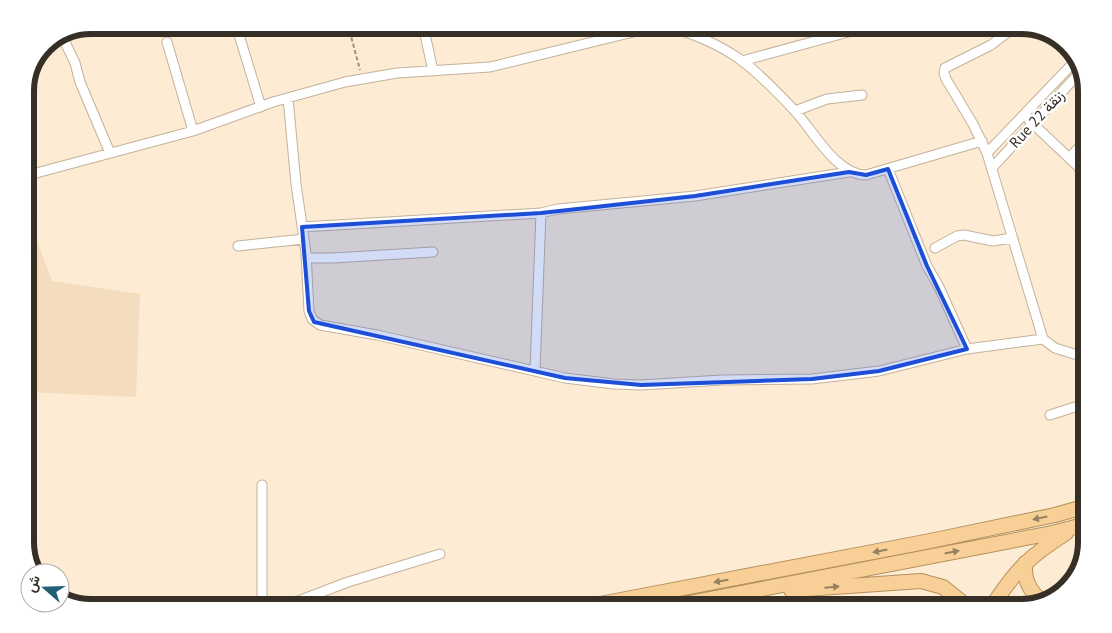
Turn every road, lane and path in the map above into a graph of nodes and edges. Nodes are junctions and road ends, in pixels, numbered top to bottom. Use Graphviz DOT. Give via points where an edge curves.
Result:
graph roads {
  1 [pos="239,34"];
  2 [pos="350,34"];
  3 [pos="425,34"];
  4 [pos="626,34"];
  5 [pos="692,34"];
  6 [pos="841,34"];
  7 [pos="1004,34"];
  8 [pos="64,40"];
  9 [pos="167,42"];
  10 [pos="742,61"];
  11 [pos="1072,64"];
  12 [pos="433,71"];
  13 [pos="1076,76"];
  14 [pos="363,79"];
  15 [pos="862,95"];
  16 [pos="288,98"];
  17 [pos="262,106"];
  18 [pos="795,111"];
  19 [pos="1024,114"];
  20 [pos="1032,123"];
  21 [pos="193,131"];
  22 [pos="982,141"];
  23 [pos="1078,148"];
  24 [pos="110,153"];
  25 [pos="987,153"];
  26 [pos="1069,158"];
  27 [pos="1078,166"];
  28 [pos="992,168"];
  29 [pos="888,169"];
  30 [pos="849,172"];
  31 [pos="34,174"];
  32 [pos="541,213"];
  33 [pos="302,226"];
  34 [pos="304,238"];
  35 [pos="1012,238"];
  36 [pos="238,246"];
  37 [pos="935,248"];
  38 [pos="433,252"];
  39 [pos="306,258"];
  40 [pos="1043,340"];
  41 [pos="967,350"];
  42 [pos="1078,355"];
  43 [pos="535,370"];
  44 [pos="1078,406"];
  45 [pos="1050,415"];
  46 [pos="262,485"];
  47 [pos="1078,509"];
  48 [pos="1078,526"];
  49 [pos="1078,527"];
  50 [pos="440,554"];
  51 [pos="1025,563"];
  52 [pos="748,591"];
  53 [pos="1038,596"];
  54 [pos="262,599"];
  55 [pos="304,599"];
  56 [pos="626,599"];
  57 [pos="708,599"];
  58 [pos="958,599"];
  59 [pos="997,599"];
  1 -- 17 [label="street"];
  2 -- 14 [label="path"];
  3 -- 12 [label="street"];
  4 -- 12 [label="street" via="490,67"];
  5 -- 10 [label="street" via="719,45"];
  6 -- 10 [label="street"];
  7 -- 22 [label="street" via="945,68 946,79"];
  8 -- 24 [label="street"];
  9 -- 21 [label="street"];
  10 -- 18 [label="street"];
  11 -- 19 [label="street, Rue 22 زنقة"];
  12 -- 14 [label="street"];
  13 -- 20 [label="street, Rue 22 زنقة"];
  14 -- 16 [label="street"];
  15 -- 18 [label="street" via="827,99"];
  16 -- 17 [label="street"];
  16 -- 33 [label="street"];
  17 -- 21 [label="street"];
  18 -- 30 [label="street"];
  19 -- 20 [label="street"];
  19 -- 25 [label="street, Rue 22 زنقة"];
  20 -- 26 [label="street"];
  20 -- 28 [label="street, Rue 22 زنقة"];
  21 -- 24 [label="street"];
  22 -- 25 [label="street"];
  22 -- 29 [label="street"];
  23 -- 26 [label="street"];
  24 -- 31 [label="street"];
  25 -- 28 [label="street"];
  26 -- 27 [label="street"];
  28 -- 35 [label="street"];
  29 -- 30 [label="street" via="866,175"];
  29 -- 41 [label="street" via="927,266"];
  30 -- 32 [label="street" via="695,196"];
  32 -- 33 [label="street"];
  32 -- 43 [label="street"];
  33 -- 34 [label="street"];
  34 -- 36 [label="street"];
  34 -- 39 [label="street"];
  35 -- 37 [label="street" via="993,241 956,236"];
  35 -- 40 [label="street"];
  38 -- 39 [label="street"];
  39 -- 43 [label="street" via="310,311 312,320 320,325"];
  40 -- 41 [label="street"];
  40 -- 42 [label="street" via="1055,348"];
  41 -- 43 [label="street" via="879,371 812,379 641,385 566,378"];
  44 -- 45 [label="street"];
  46 -- 54 [label="street"];
  47 -- 56 [label="highway, one-way" via="925,542"];
  52 -- 48 [label="highway, one-way"];
  49 -- 51 [label="highway"];
  50 -- 55 [label="street"];
  51 -- 53 [label="highway" via="1029,587"];
  51 -- 59 [label="highway"];
  52 -- 57 [label="highway"];
  52 -- 58 [label="highway, one-way" via="921,581 943,586"];
}
